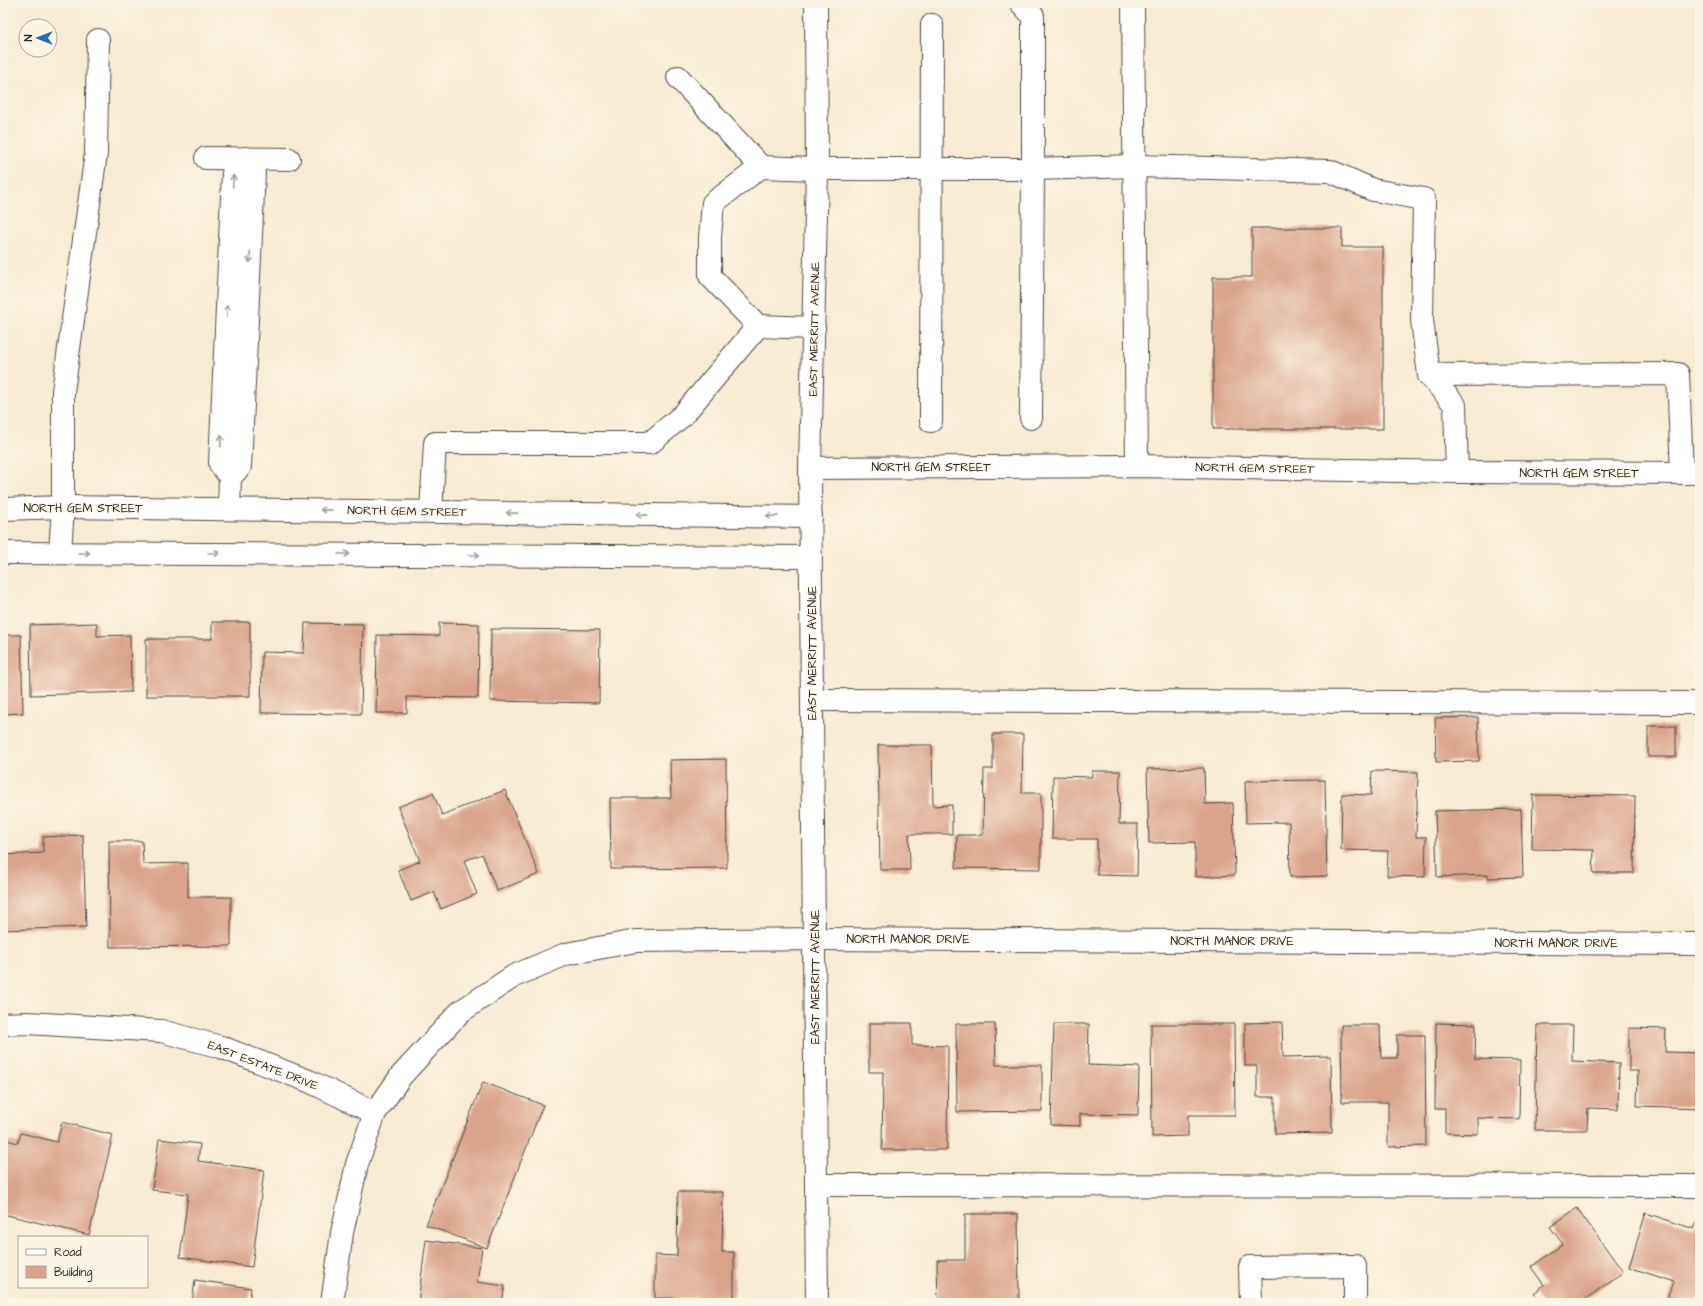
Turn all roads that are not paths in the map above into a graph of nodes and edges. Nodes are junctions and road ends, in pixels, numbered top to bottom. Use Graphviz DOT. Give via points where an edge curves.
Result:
graph roads {
  1 [pos="816,3"];
  2 [pos="1021,3"];
  3 [pos="1133,3"];
  4 [pos="932,25"];
  5 [pos="98,40"];
  6 [pos="678,77"];
  7 [pos="206,158"];
  8 [pos="246,158"];
  9 [pos="289,159"];
  10 [pos="761,166"];
  11 [pos="1135,166"];
  12 [pos="817,169"];
  13 [pos="931,169"];
  14 [pos="1033,169"];
  15 [pos="758,326"];
  16 [pos="814,328"];
  17 [pos="1429,375"];
  18 [pos="1031,418"];
  19 [pos="931,421"];
  20 [pos="1137,466"];
  21 [pos="810,468"];
  22 [pos="1457,472"];
  23 [pos="1691,473"];
  24 [pos="63,507"];
  25 [pos="3,509"];
  26 [pos="229,509"];
  27 [pos="431,512"];
  28 [pos="811,517"];
  29 [pos="60,552"];
  30 [pos="3,553"];
  31 [pos="811,557"];
  32 [pos="812,700"];
  33 [pos="1700,703"];
  34 [pos="815,939"];
  35 [pos="1700,944"];
  36 [pos="3,1024"];
  37 [pos="375,1113"];
  38 [pos="816,1185"];
  39 [pos="1700,1186"];
  40 [pos="332,1303"];
  41 [pos="817,1303"];
  42 [pos="1251,1303"];
  43 [pos="1356,1303"];
  1 -- 12 [label="street, EAST MERRITT AVENUE"];
  2 -- 14 [label="street" via="1033,16"];
  3 -- 11 [label="street"];
  4 -- 13 [label="street"];
  5 -- 24 [label="street" via="96,153 63,392"];
  6 -- 10 [label="street"];
  7 -- 8 [label="street"];
  8 -- 9 [label="street"];
  8 -- 26 [label="street" via="233,173 220,464 230,477"];
  10 -- 12 [label="street"];
  10 -- 15 [label="street" via="713,204 710,237 710,276"];
  11 -- 14 [label="street"];
  11 -- 17 [label="street" via="1330,171 1373,190 1424,199 1422,320"];
  11 -- 20 [label="street"];
  12 -- 13 [label="street"];
  12 -- 16 [label="street, EAST MERRITT AVENUE"];
  13 -- 14 [label="street"];
  13 -- 19 [label="street"];
  14 -- 18 [label="street"];
  15 -- 16 [label="street"];
  15 -- 27 [label="street" via="683,415 650,443 435,443"];
  16 -- 21 [label="street, EAST MERRITT AVENUE"];
  17 -- 22 [label="street" via="1456,405"];
  17 -- 23 [label="street" via="1678,374"];
  20 -- 21 [label="street, NORTH GEM STREET"];
  20 -- 22 [label="street, NORTH GEM STREET"];
  21 -- 28 [label="street, EAST MERRITT AVENUE"];
  22 -- 23 [label="street, NORTH GEM STREET"];
  24 -- 25 [label="street, NORTH GEM STREET"];
  24 -- 26 [label="street, NORTH GEM STREET"];
  24 -- 29 [label="street"];
  27 -- 26 [label="street, NORTH GEM STREET, one-way"];
  28 -- 27 [label="street, NORTH GEM STREET, one-way"];
  28 -- 31 [label="street, EAST MERRITT AVENUE"];
  29 -- 30 [label="street"];
  29 -- 31 [label="street, one-way"];
  31 -- 32 [label="street, EAST MERRITT AVENUE"];
  32 -- 33 [label="street"];
  32 -- 34 [label="street, EAST MERRITT AVENUE"];
  34 -- 35 [label="street, NORTH MANOR DRIVE"];
  34 -- 37 [label="street, NORTH MANOR DRIVE" via="636,941 566,954 514,976 460,1012 401,1076"];
  34 -- 38 [label="street, EAST MERRITT AVENUE"];
  36 -- 37 [label="street, EAST ESTATE DRIVE" via="27,1023 161,1031 221,1047 312,1082"];
  37 -- 40 [label="street, NORTH MANOR DRIVE" via="357,1164 342,1233"];
  38 -- 39 [label="street"];
  38 -- 41 [label="street, EAST MERRITT AVENUE"];
  42 -- 43 [label="street" via="1250,1267 1355,1266"];
}
